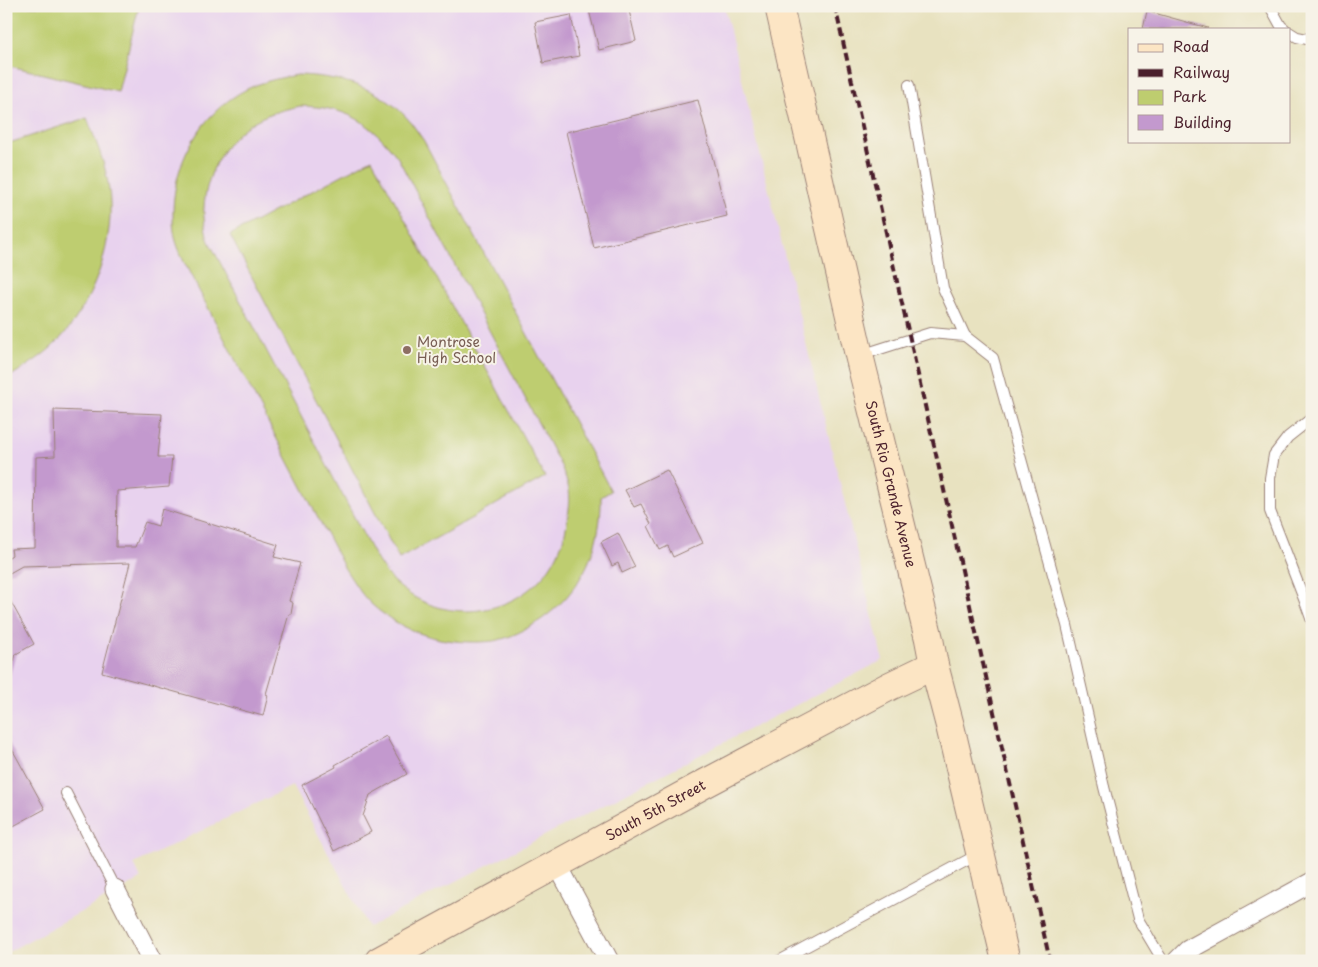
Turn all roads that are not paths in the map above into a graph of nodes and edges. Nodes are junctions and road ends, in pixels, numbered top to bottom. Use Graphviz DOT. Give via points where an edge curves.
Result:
graph roads {
  1 [pos="779,6"];
  2 [pos="1270,6"];
  3 [pos="1284,28"];
  4 [pos="1290,33"];
  5 [pos="1312,40"];
  6 [pos="908,86"];
  7 [pos="964,336"];
  8 [pos="859,355"];
  9 [pos="1312,418"];
  10 [pos="1311,620"];
  11 [pos="934,665"];
  12 [pos="66,793"];
  13 [pos="981,852"];
  14 [pos="557,864"];
  15 [pos="1312,882"];
  16 [pos="115,889"];
  17 [pos="152,961"];
  18 [pos="379,961"];
  19 [pos="609,961"];
  20 [pos="779,961"];
  21 [pos="1006,961"];
  22 [pos="1163,961"];
  23 [pos="1177,961"];
  1 -- 8 [label="street, South Rio Grande Avenue"];
  2 -- 3 [label="lane"];
  4 -- 5 [label="lane"];
  6 -- 7 [label="lane" via="943,288"];
  7 -- 8 [label="lane" via="930,333"];
  7 -- 22 [label="lane" via="993,358 1067,625 1138,919"];
  8 -- 11 [label="street, South Rio Grande Avenue"];
  9 -- 10 [label="lane" via="1288,437 1274,455 1270,478 1270,511"];
  11 -- 13 [label="street, South Rio Grande Avenue"];
  11 -- 14 [label="street, South 5th Street"];
  12 -- 16 [label="lane"];
  13 -- 20 [label="lane"];
  13 -- 21 [label="street, South Rio Grande Avenue"];
  14 -- 18 [label="street, South 5th Street"];
  14 -- 19 [label="street"];
  15 -- 23 [label="street" via="1188,950"];
  16 -- 17 [label="street"];
}
